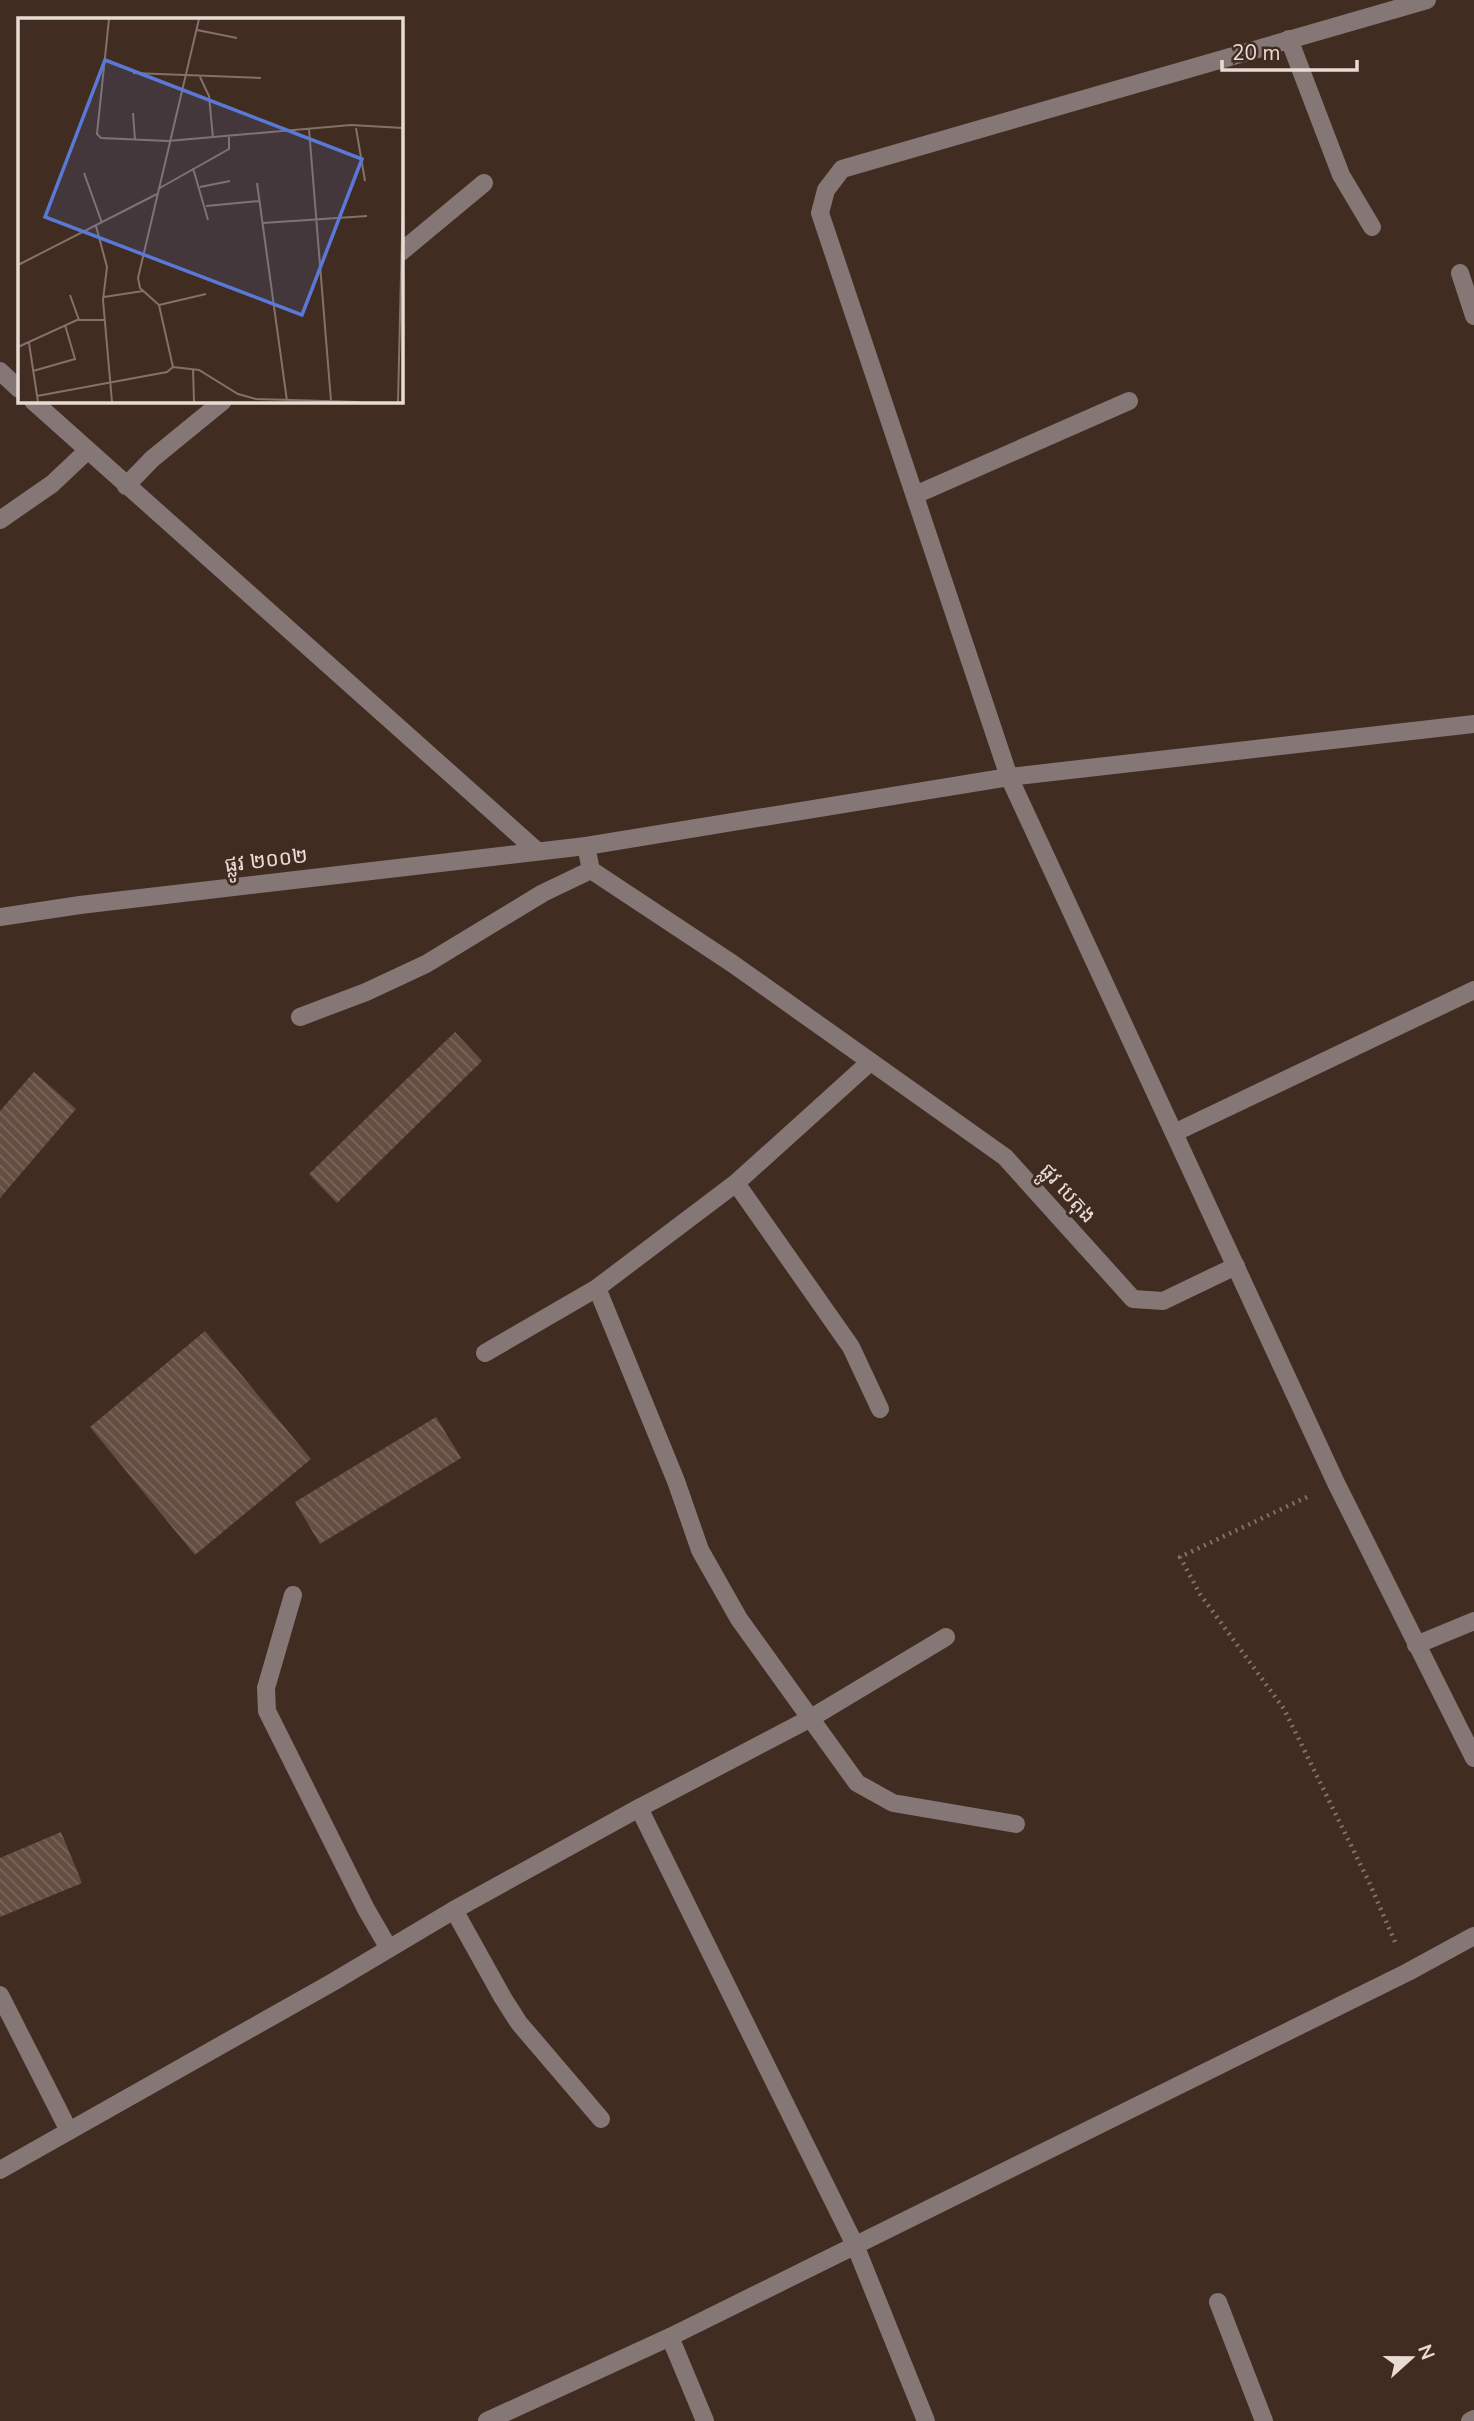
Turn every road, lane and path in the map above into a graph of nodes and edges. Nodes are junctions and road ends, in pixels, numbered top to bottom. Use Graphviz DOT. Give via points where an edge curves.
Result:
graph roads {
  1 [pos="1427,0"];
  2 [pos="1289,40"];
  3 [pos="484,183"];
  4 [pos="1372,227"];
  5 [pos="402,251"];
  6 [pos="1460,273"];
  7 [pos="1474,316"];
  8 [pos="0,371"];
  9 [pos="18,387"];
  10 [pos="1129,401"];
  11 [pos="34,402"];
  12 [pos="221,402"];
  13 [pos="87,451"];
  14 [pos="126,486"];
  15 [pos="915,495"];
  16 [pos="0,520"];
  17 [pos="1474,724"];
  18 [pos="1009,777"];
  19 [pos="586,845"];
  20 [pos="537,851"];
  21 [pos="591,870"];
  22 [pos="0,918"];
  23 [pos="1474,990"];
  24 [pos="300,1017"];
  25 [pos="870,1062"];
  26 [pos="1174,1133"];
  27 [pos="736,1183"];
  28 [pos="1236,1266"];
  29 [pos="597,1288"];
  30 [pos="485,1353"];
  31 [pos="880,1409"];
  32 [pos="1336,1483"];
  33 [pos="293,1595"];
  34 [pos="1474,1621"];
  35 [pos="946,1637"];
  36 [pos="1416,1645"];
  37 [pos="811,1718"];
  38 [pos="1474,1758"];
  39 [pos="639,1808"];
  40 [pos="1016,1824"];
  41 [pos="454,1910"];
  42 [pos="1474,1936"];
  43 [pos="388,1947"];
  44 [pos="1408,1972"];
  45 [pos="0,1995"];
  46 [pos="601,2119"];
  47 [pos="69,2131"];
  48 [pos="0,2170"];
  49 [pos="855,2245"];
  50 [pos="1218,2302"];
  51 [pos="670,2337"];
  52 [pos="487,2421"];
  53 [pos="705,2421"];
  54 [pos="926,2421"];
  55 [pos="1264,2421"];
  1 -- 2 [label="street"];
  2 -- 4 [label="street" via="1341,175"];
  2 -- 15 [label="street" via="842,169 825,190 820,213"];
  3 -- 5 [label="street"];
  6 -- 7 [label="street"];
  8 -- 9 [label="street"];
  10 -- 15 [label="street"];
  11 -- 13 [label="street"];
  12 -- 14 [label="street"];
  13 -- 14 [label="street"];
  13 -- 16 [label="street" via="52,484"];
  14 -- 20 [label="street"];
  15 -- 18 [label="street"];
  17 -- 18 [label="street, ផ្លូវ ២០០២"];
  18 -- 19 [label="street, ផ្លូវ ២០០២"];
  18 -- 26 [label="street"];
  19 -- 20 [label="street, ផ្លូវ ២០០២"];
  19 -- 21 [label="street"];
  20 -- 22 [label="street, ផ្លូវ ២០០២"];
  21 -- 24 [label="street" via="543,893 426,964"];
  21 -- 25 [label="street, ផ្លូវ បេតុង"];
  23 -- 26 [label="street"];
  25 -- 27 [label="street"];
  25 -- 28 [label="street, ផ្លូវ បេតុង" via="1005,1157 1133,1299 1163,1301"];
  26 -- 28 [label="street"];
  27 -- 29 [label="street"];
  27 -- 31 [label="street" via="851,1347"];
  28 -- 32 [label="street"];
  29 -- 30 [label="street"];
  29 -- 37 [label="street" via="700,1550 739,1619"];
  32 -- 36 [label="street"];
  32 -- 44 [label="path" via="1180,1557 1200,1594 1284,1709"];
  33 -- 43 [label="street" via="266,1688 267,1711"];
  34 -- 36 [label="street"];
  35 -- 37 [label="street"];
  36 -- 38 [label="street"];
  37 -- 39 [label="street"];
  37 -- 40 [label="street" via="857,1783 893,1804"];
  39 -- 41 [label="street"];
  39 -- 49 [label="street"];
  41 -- 43 [label="street"];
  41 -- 46 [label="street" via="519,2023"];
  42 -- 44 [label="street"];
  43 -- 47 [label="street"];
  44 -- 49 [label="street"];
  45 -- 47 [label="street"];
  47 -- 48 [label="street"];
  49 -- 51 [label="street"];
  49 -- 54 [label="street"];
  50 -- 55 [label="street"];
  51 -- 52 [label="street"];
  51 -- 53 [label="street"];
}
